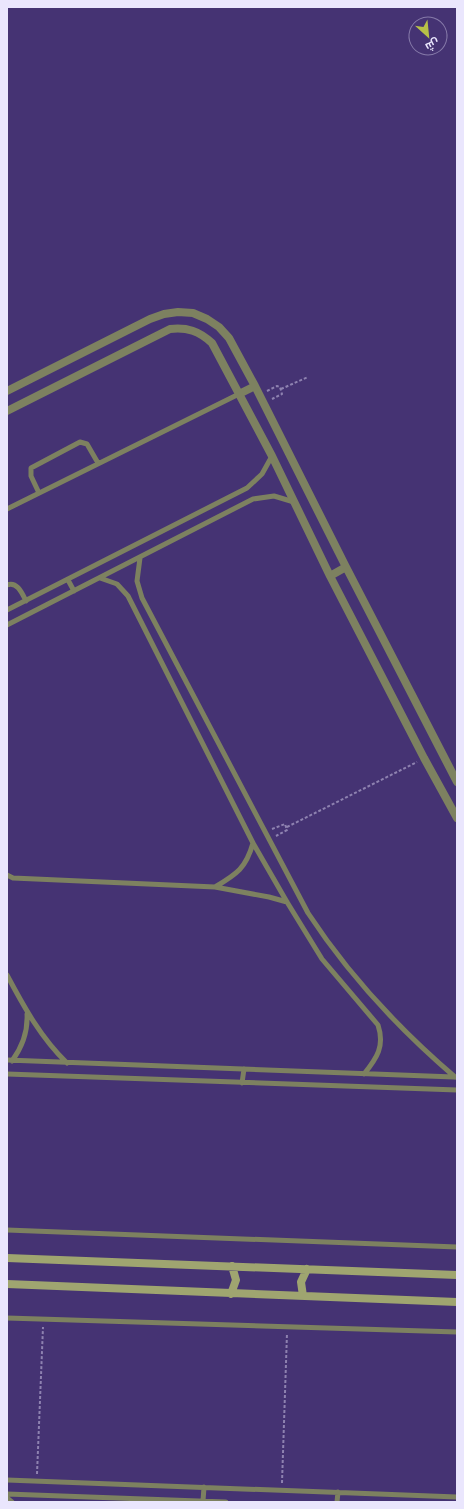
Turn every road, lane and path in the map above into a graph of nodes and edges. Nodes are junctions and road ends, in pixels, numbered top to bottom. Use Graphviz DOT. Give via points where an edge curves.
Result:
graph roads {
  1 [pos="308,377"];
  2 [pos="255,386"];
  3 [pos="281,389"];
  4 [pos="7,391"];
  5 [pos="239,394"];
  6 [pos="260,394"];
  7 [pos="264,403"];
  8 [pos="7,411"];
  9 [pos="272,456"];
  10 [pos="98,464"];
  11 [pos="39,493"];
  12 [pos="295,502"];
  13 [pos="7,509"];
  14 [pos="140,558"];
  15 [pos="346,567"];
  16 [pos="330,576"];
  17 [pos="100,578"];
  18 [pos="68,580"];
  19 [pos="7,585"];
  20 [pos="74,591"];
  21 [pos="26,601"];
  22 [pos="7,610"];
  23 [pos="7,625"];
  24 [pos="424,758"];
  25 [pos="457,782"];
  26 [pos="457,818"];
  27 [pos="287,827"];
  28 [pos="266,832"];
  29 [pos="269,839"];
  30 [pos="253,843"];
  31 [pos="7,875"];
  32 [pos="13,878"];
  33 [pos="7,881"];
  34 [pos="215,887"];
  35 [pos="287,902"];
  36 [pos="7,974"];
  37 [pos="27,1014"];
  38 [pos="10,1060"];
  39 [pos="67,1063"];
  40 [pos="244,1069"];
  41 [pos="7,1074"];
  42 [pos="364,1074"];
  43 [pos="456,1077"];
  44 [pos="242,1083"];
  45 [pos="457,1090"];
  46 [pos="7,1230"];
  47 [pos="457,1247"];
  48 [pos="7,1258"];
  49 [pos="232,1266"];
  50 [pos="307,1269"];
  51 [pos="457,1275"];
  52 [pos="7,1284"];
  53 [pos="231,1294"];
  54 [pos="304,1296"];
  55 [pos="457,1302"];
  56 [pos="7,1318"];
  57 [pos="44,1319"];
  58 [pos="287,1327"];
  59 [pos="457,1332"];
  60 [pos="7,1480"];
  61 [pos="37,1481"];
  62 [pos="204,1487"];
  63 [pos="282,1490"];
  64 [pos="338,1492"];
  65 [pos="7,1494"];
  66 [pos="78,1497"];
  67 [pos="457,1497"];
  68 [pos="7,1498"];
  69 [pos="203,1501"];
  70 [pos="12,1502"];
  71 [pos="73,1502"];
  72 [pos="226,1502"];
  73 [pos="337,1502"];
  1 -- 3 [label="path"];
  2 -- 4 [label="street" via="229,338 219,327 207,318 178,312 150,319"];
  2 -- 5 [label="street"];
  2 -- 6 [label="street"];
  3 -- 6 [label="path" via="277,386"];
  3 -- 7 [label="path" via="282,394"];
  5 -- 8 [label="street" via="212,343 193,330 181,328 159,333"];
  5 -- 9 [label="street"];
  5 -- 10 [label="lane"];
  6 -- 7 [label="street"];
  7 -- 15 [label="street"];
  9 -- 12 [label="street"];
  9 -- 18 [label="lane" via="262,474 247,488"];
  10 -- 11 [label="lane"];
  10 -- 11 [label="lane" via="87,444 80,442 31,468 31,476"];
  11 -- 13 [label="lane"];
  12 -- 14 [label="lane" via="274,496 253,499"];
  12 -- 16 [label="street"];
  14 -- 17 [label="lane"];
  14 -- 28 [label="lane" via="137,580 142,598"];
  15 -- 16 [label="street"];
  15 -- 25 [label="street"];
  16 -- 24 [label="street"];
  17 -- 20 [label="lane"];
  17 -- 30 [label="lane" via="117,584 128,596"];
  18 -- 20 [label="lane"];
  18 -- 21 [label="lane"];
  19 -- 21 [label="lane" via="16,585"];
  20 -- 23 [label="lane"];
  21 -- 22 [label="lane"];
  24 -- 26 [label="street"];
  24 -- 27 [label="path"];
  27 -- 28 [label="path" via="283,824"];
  27 -- 29 [label="path" via="287,830"];
  28 -- 29 [label="lane"];
  29 -- 43 [label="lane" via="308,913 334,950 389,1013"];
  30 -- 34 [label="lane" via="245,864 238,872"];
  30 -- 35 [label="lane"];
  31 -- 32 [label="lane"];
  32 -- 33 [label="lane"];
  32 -- 34 [label="lane"];
  34 -- 35 [label="lane"];
  35 -- 42 [label="lane" via="322,959 378,1025 382,1039 379,1054"];
  36 -- 37 [label="lane"];
  37 -- 38 [label="lane" via="23,1043"];
  37 -- 39 [label="lane" via="50,1046"];
  38 -- 39 [label="lane"];
  39 -- 40 [label="lane"];
  40 -- 42 [label="lane"];
  40 -- 44 [label="lane"];
  41 -- 44 [label="lane"];
  42 -- 43 [label="lane"];
  44 -- 45 [label="lane"];
  46 -- 47 [label="lane"];
  48 -- 49 [label="main road"];
  49 -- 50 [label="main road"];
  49 -- 53 [label="main road" via="236,1280"];
  50 -- 51 [label="main road"];
  50 -- 54 [label="main road" via="301,1282"];
  52 -- 53 [label="main road"];
  53 -- 54 [label="main road"];
  54 -- 55 [label="main road"];
  56 -- 57 [label="lane"];
  57 -- 58 [label="lane"];
  57 -- 61 [label="path"];
  58 -- 59 [label="lane"];
  58 -- 63 [label="path"];
  60 -- 61 [label="lane"];
  61 -- 62 [label="lane"];
  62 -- 63 [label="lane"];
  62 -- 69 [label="lane"];
  63 -- 64 [label="lane"];
  64 -- 67 [label="lane"];
  64 -- 73 [label="lane"];
  65 -- 66 [label="lane"];
  66 -- 69 [label="lane"];
  66 -- 71 [label="lane"];
  68 -- 70 [label="lane"];
  69 -- 72 [label="lane"];
}
